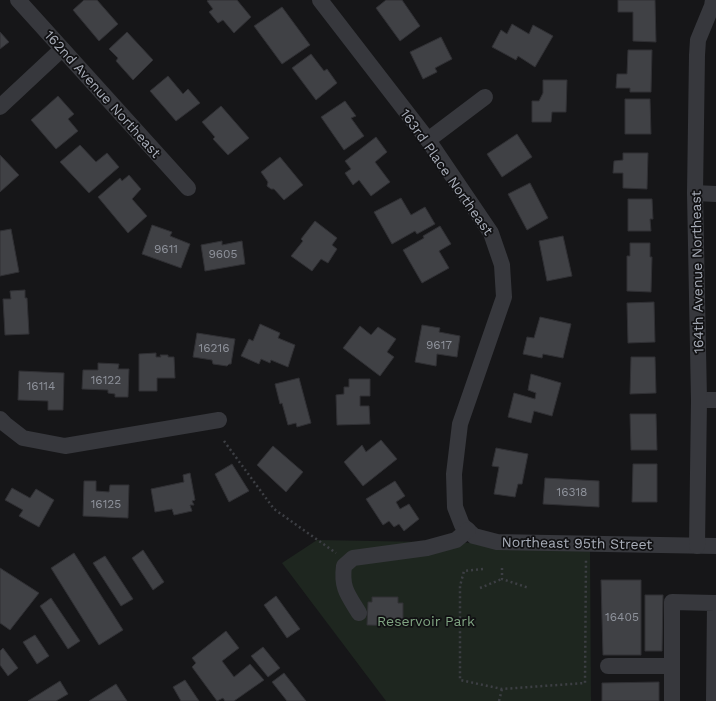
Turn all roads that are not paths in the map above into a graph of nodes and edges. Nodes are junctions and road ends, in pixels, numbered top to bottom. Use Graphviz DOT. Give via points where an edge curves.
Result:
graph roads {
  1 [pos="18,0"];
  2 [pos="320,0"];
  3 [pos="712,0"];
  4 [pos="62,50"];
  5 [pos="485,97"];
  6 [pos="0,107"];
  7 [pos="428,140"];
  8 [pos="188,188"];
  9 [pos="695,193"];
  10 [pos="716,194"];
  11 [pos="699,400"];
  12 [pos="716,400"];
  13 [pos="0,419"];
  14 [pos="219,420"];
  15 [pos="468,530"];
  16 [pos="697,546"];
  17 [pos="716,546"];
  18 [pos="359,613"];
  19 [pos="608,666"];
  20 [pos="672,666"];
  21 [pos="672,701"];
  22 [pos="714,701"];
  1 -- 4 [label="street, 162nd Avenue Northeast"];
  2 -- 7 [label="street, 163rd Place Northeast"];
  3 -- 9 [label="street, 164th Avenue Northeast" via="698,40"];
  4 -- 6 [label="street"];
  4 -- 8 [label="street, 162nd Avenue Northeast"];
  5 -- 7 [label="street"];
  7 -- 15 [label="street, 163rd Place Northeast" via="491,233 502,265 504,297 460,424 454,474 455,507 462,525"];
  9 -- 10 [label="street"];
  9 -- 11 [label="street, 164th Avenue Northeast"];
  11 -- 12 [label="street"];
  11 -- 16 [label="street, 164th Avenue Northeast"];
  13 -- 14 [label="street" via="23,438 65,446"];
  15 -- 16 [label="street, Northeast 95th Street" via="474,536 497,542"];
  15 -- 18 [label="street" via="456,540 427,548 354,558 344,566 343,575 345,589"];
  16 -- 17 [label="street, Northeast 95th Street"];
  19 -- 20 [label="street"];
  20 -- 21 [label="street"];
  20 -- 22 [label="street" via="672,602 715,603"];
}
